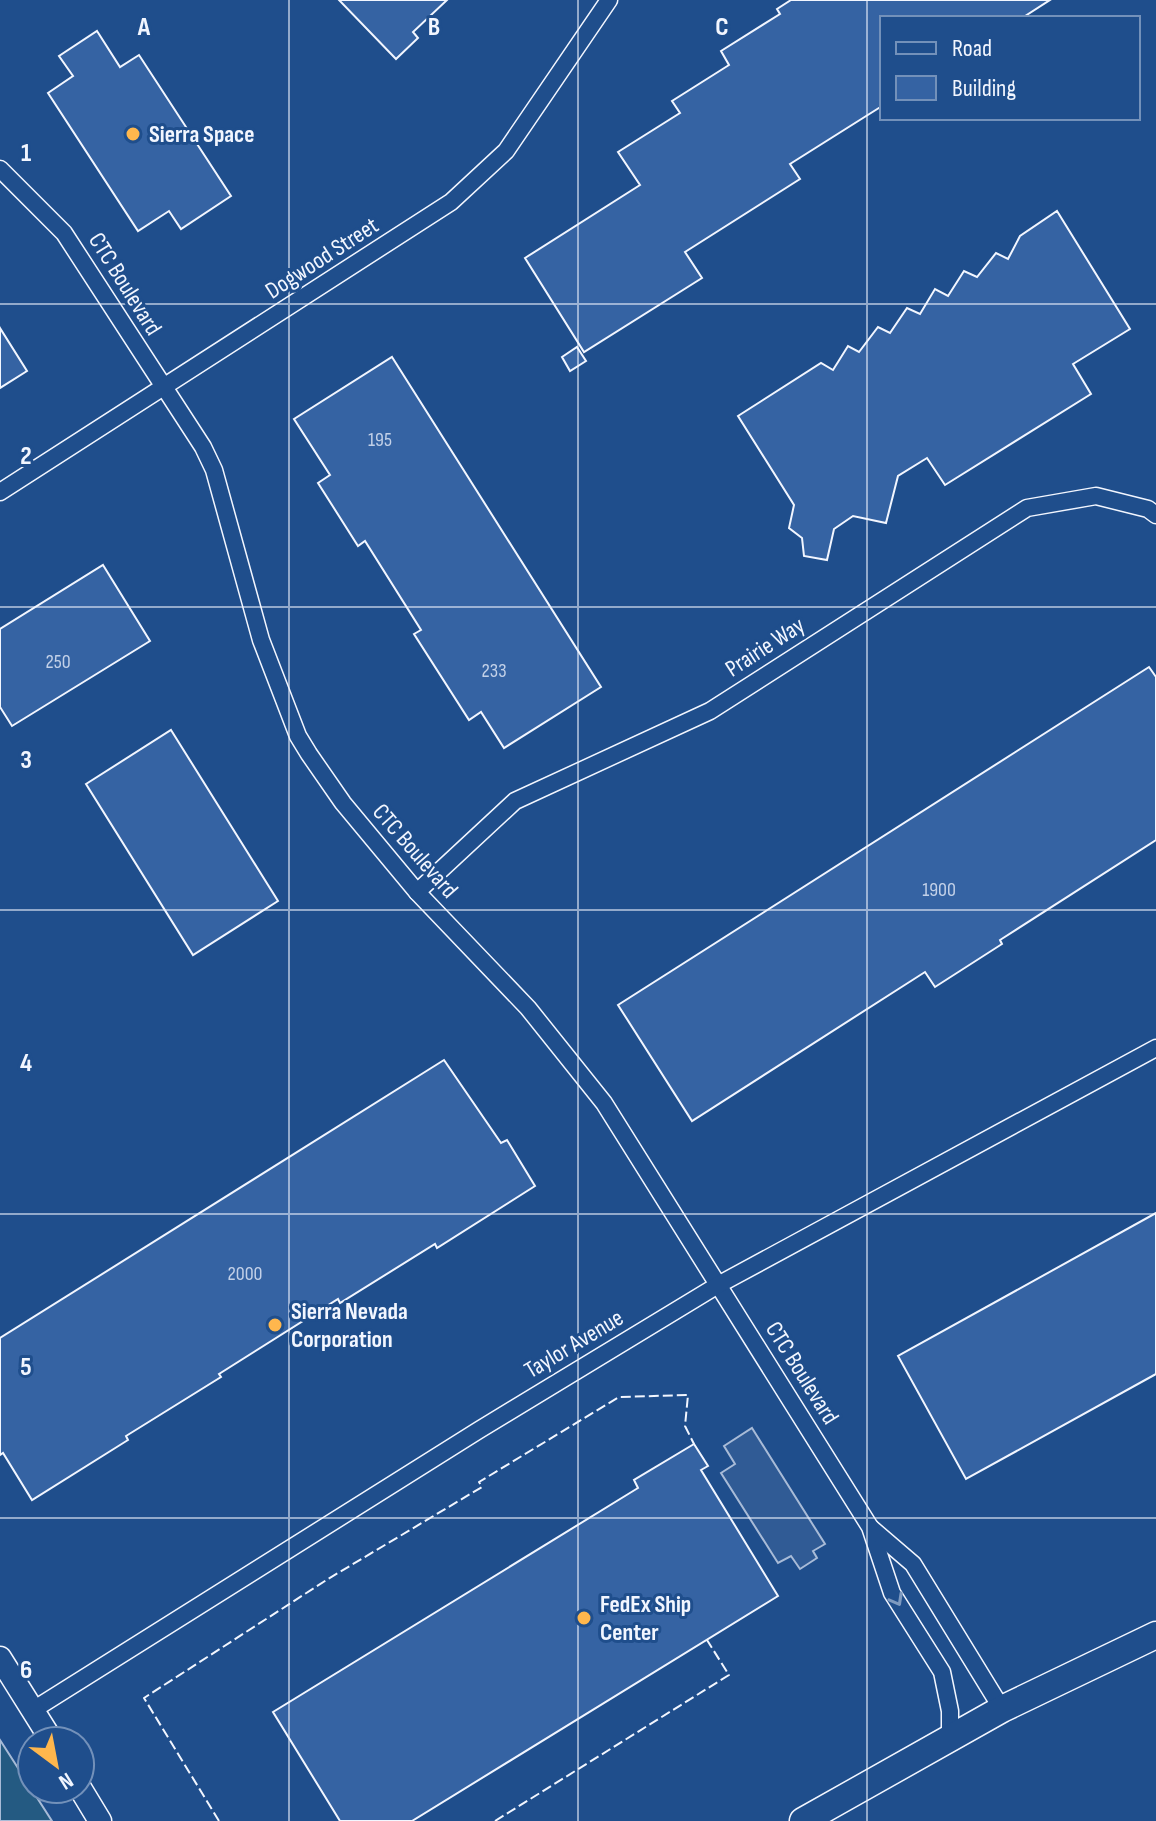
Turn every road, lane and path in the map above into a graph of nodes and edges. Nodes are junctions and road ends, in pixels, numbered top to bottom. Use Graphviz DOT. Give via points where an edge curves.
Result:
graph roads {
  1 [pos="609,0"];
  2 [pos="0,169"];
  3 [pos="162,389"];
  4 [pos="0,492"];
  5 [pos="1156,515"];
  6 [pos="417,892"];
  7 [pos="1156,1048"];
  8 [pos="718,1285"];
  9 [pos="870,1527"];
  10 [pos="1156,1635"];
  11 [pos="0,1658"];
  12 [pos="1002,1709"];
  13 [pos="33,1710"];
  14 [pos="42,1725"];
  15 [pos="950,1738"];
  16 [pos="803,1821"];
  1 -- 3 [label="street, Dogwood Street" via="506,151 467,188"];
  2 -- 3 [label="street, CTC Boulevard" via="64,233"];
  3 -- 4 [label="street, Dogwood Street"];
  3 -- 6 [label="street, CTC Boulevard" via="214,470 261,640 298,736 343,803"];
  5 -- 6 [label="street, Prairie Way" via="1096,496 1027,508 710,711 515,801"];
  6 -- 8 [label="street, CTC Boulevard" via="567,1053"];
  7 -- 8 [label="street, Taylor Avenue"];
  8 -- 9 [label="street, CTC Boulevard"];
  8 -- 13 [label="street, Taylor Avenue"];
  9 -- 12 [label="street, CTC Boulevard" via="913,1564"];
  9 -- 15 [label="street, CTC Boulevard, one-way" via="892,1593 942,1672"];
  10 -- 12 [label="main road"];
  11 -- 13 [label="street"];
  12 -- 15 [label="main road"];
  13 -- 14 [label="street"];
  15 -- 16 [label="main road"];
}
